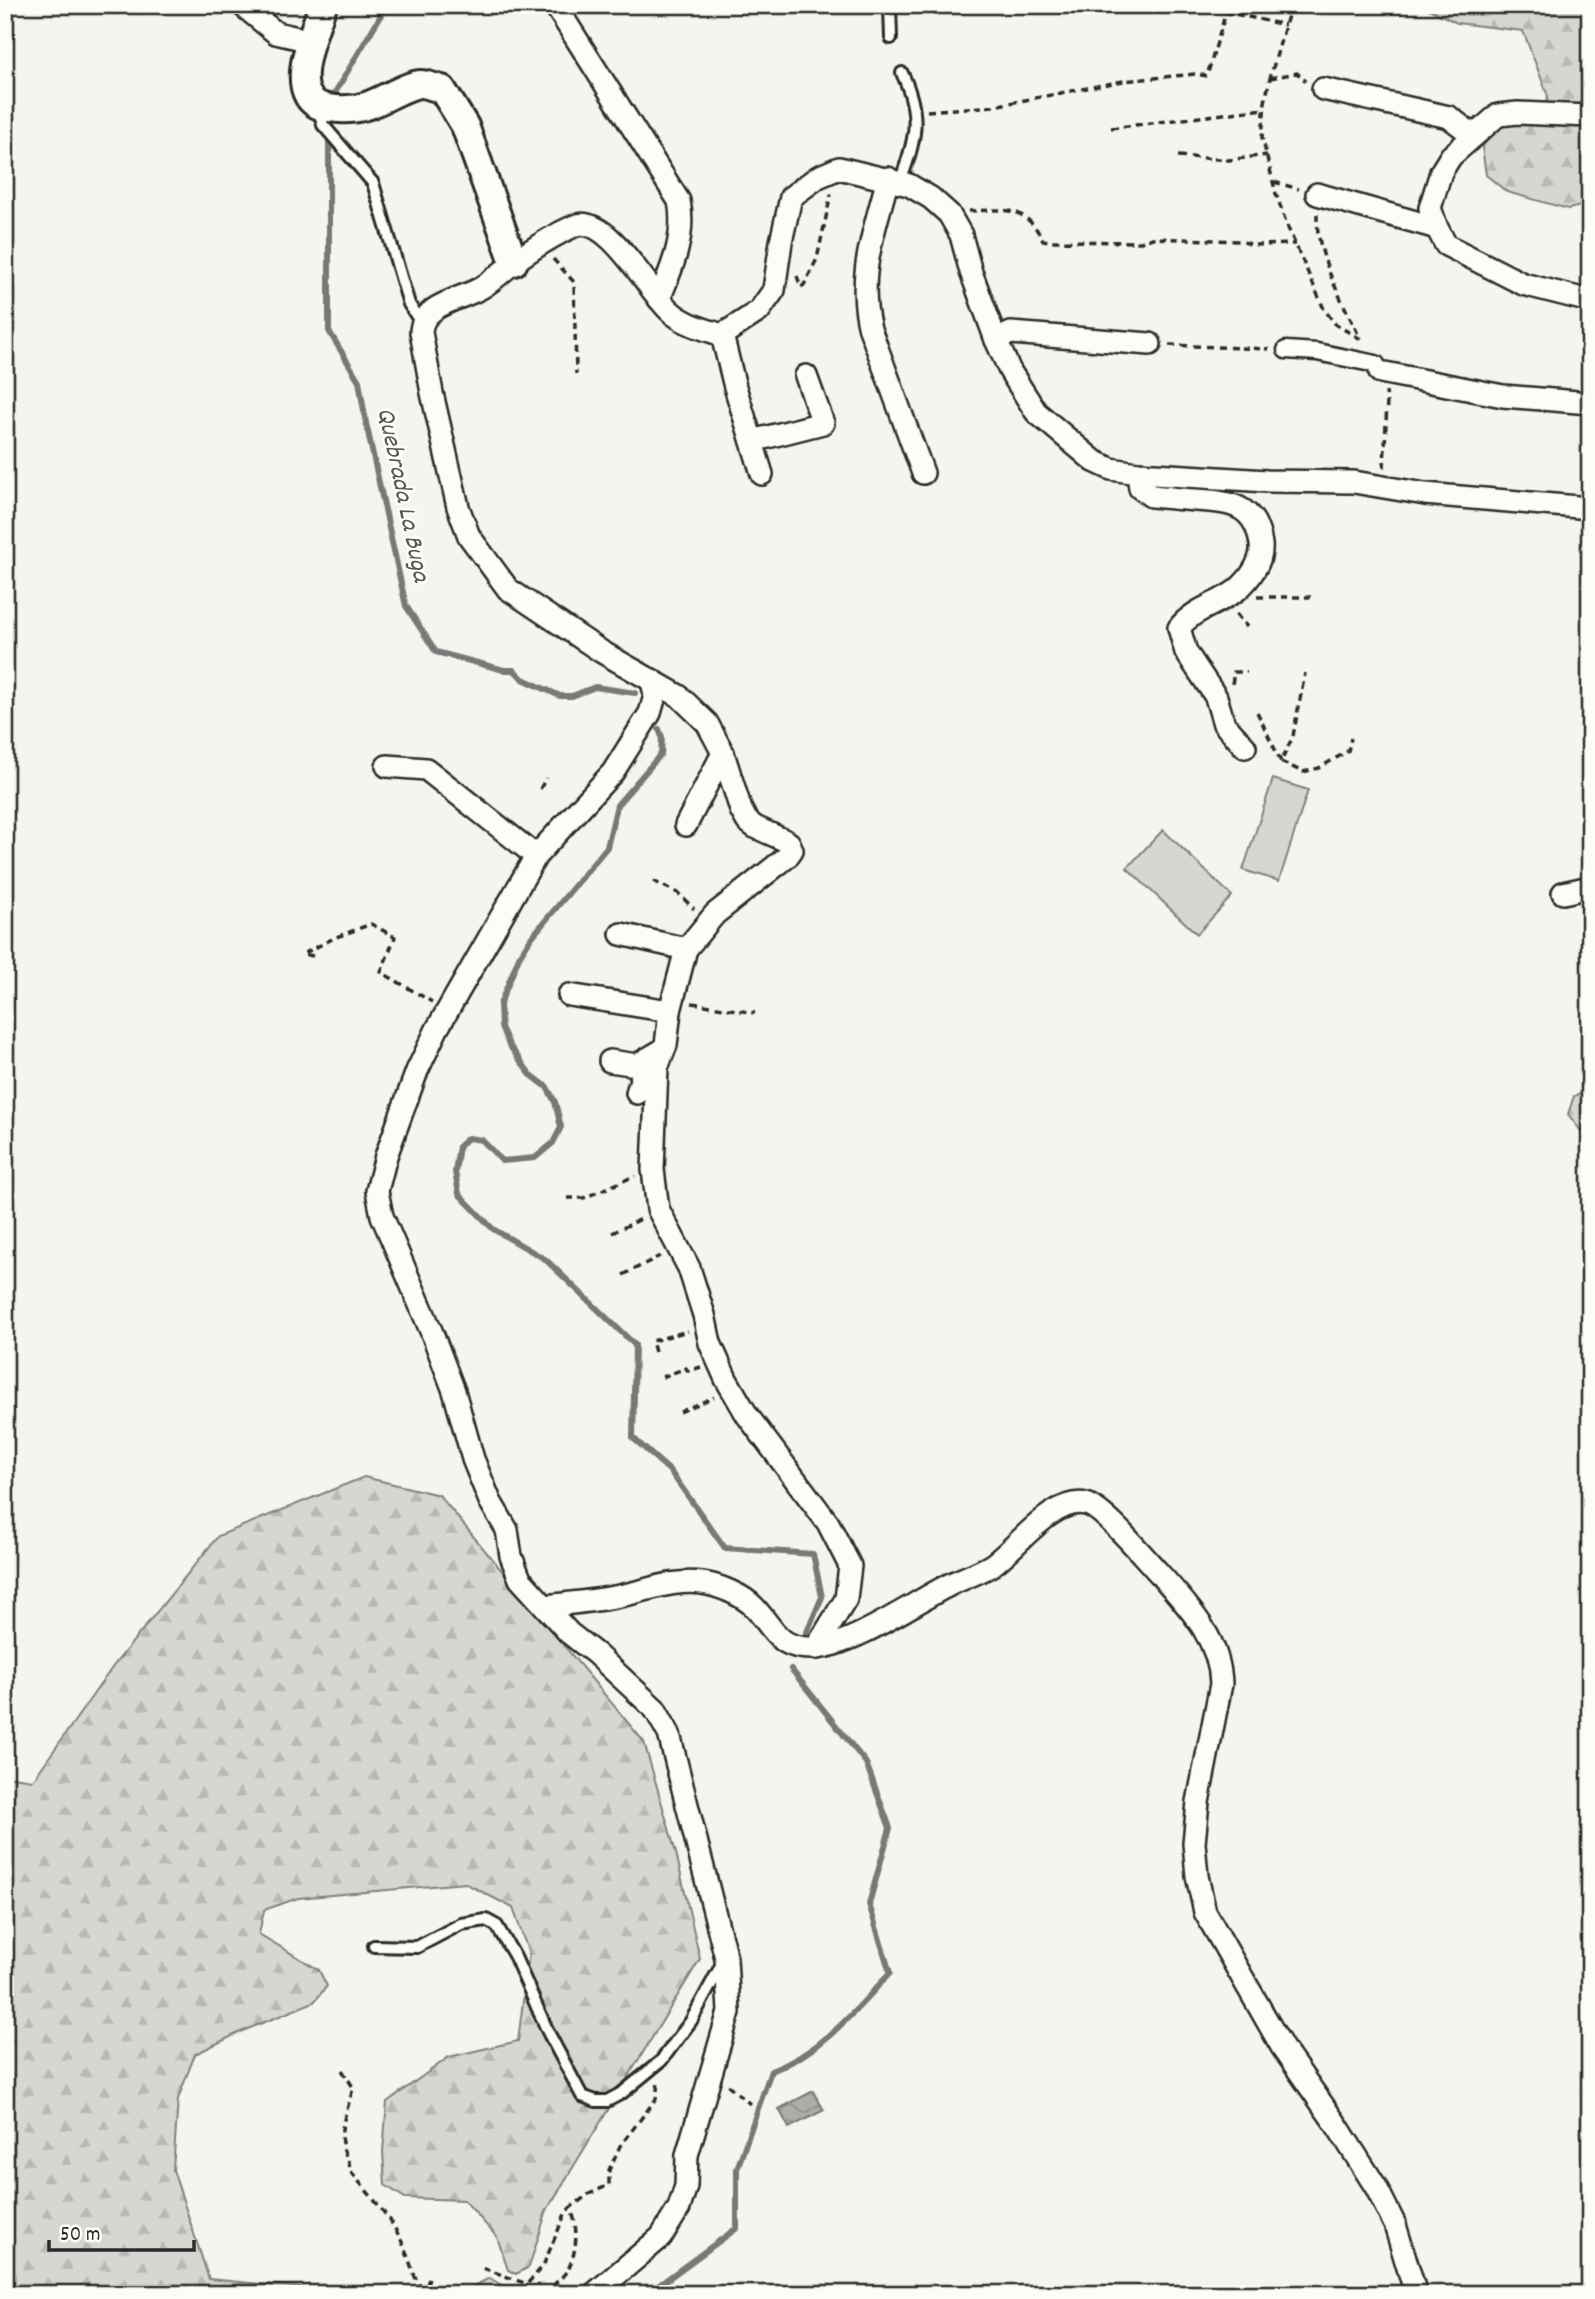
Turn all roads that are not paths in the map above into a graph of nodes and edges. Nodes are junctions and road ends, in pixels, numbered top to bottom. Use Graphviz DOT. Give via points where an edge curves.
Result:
graph roads {
  1 [pos="242,5"];
  2 [pos="323,5"];
  3 [pos="555,5"];
  4 [pos="890,5"];
  5 [pos="891,38"];
  6 [pos="311,41"];
  7 [pos="902,73"];
  8 [pos="1323,89"];
  9 [pos="318,106"];
  10 [pos="1590,116"];
  11 [pos="1473,135"];
  12 [pos="894,180"];
  13 [pos="1317,194"];
  14 [pos="1437,228"];
  15 [pos="514,262"];
  16 [pos="659,299"];
  17 [pos="1590,302"];
  18 [pos="421,323"];
  19 [pos="722,335"];
  20 [pos="996,340"];
  21 [pos="1150,344"];
  22 [pos="1286,350"];
  23 [pos="1378,368"];
  24 [pos="806,376"];
  25 [pos="1590,403"];
  26 [pos="752,441"];
  27 [pos="923,473"];
  28 [pos="1138,473"];
  29 [pos="762,474"];
  30 [pos="1590,508"];
  31 [pos="652,680"];
  32 [pos="1245,747"];
  33 [pos="723,753"];
  34 [pos="387,766"];
  35 [pos="686,825"];
  36 [pos="536,856"];
  37 [pos="1590,887"];
  38 [pos="1563,893"];
  39 [pos="621,934"];
  40 [pos="686,948"];
  41 [pos="569,995"];
  42 [pos="672,1005"];
  43 [pos="655,1054"];
  44 [pos="610,1061"];
  45 [pos="637,1093"];
  46 [pos="545,1606"];
  47 [pos="816,1648"];
  48 [pos="374,1946"];
  49 [pos="726,1958"];
  50 [pos="594,2294"];
  51 [pos="1416,2294"];
  1 -- 6 [label="street" via="276,33"];
  2 -- 6 [label="street"];
  3 -- 16 [label="street" via="679,201 675,261"];
  4 -- 5 [label="lane"];
  6 -- 9 [label="street" via="303,82"];
  7 -- 12 [label="lane" via="912,94 916,120 912,149"];
  8 -- 11 [label="street" via="1449,117"];
  9 -- 15 [label="street" via="342,110 367,106 419,84 442,89 465,126"];
  9 -- 18 [label="lane" via="323,125 373,183 408,304"];
  10 -- 11 [label="street" via="1499,115"];
  11 -- 14 [label="street" via="1441,172 1430,208"];
  12 -- 19 [label="street" via="839,168 791,197 774,290 759,311"];
  12 -- 20 [label="street" via="931,198 961,235"];
  12 -- 27 [label="street" via="865,271 864,306"];
  13 -- 14 [label="street"];
  14 -- 17 [label="street" via="1446,245 1523,285"];
  15 -- 16 [label="street" via="577,224 594,227 615,242"];
  15 -- 18 [label="street" via="493,281 434,309"];
  16 -- 19 [label="street" via="691,324"];
  18 -- 31 [label="street" via="432,393 468,536 508,589"];
  19 -- 26 [label="street"];
  20 -- 21 [label="street" via="1012,333"];
  20 -- 28 [label="street" via="1036,412 1094,460 1111,469"];
  22 -- 23 [label="street" via="1317,352"];
  23 -- 25 [label="street" via="1503,396"];
  24 -- 26 [label="street" via="823,423"];
  26 -- 29 [label="street"];
  28 -- 30 [label="street" via="1354,482"];
  28 -- 32 [label="street" via="1140,488 1151,496 1231,504 1246,512 1257,526 1261,550 1251,574 1235,591 1192,615 1180,628 1185,652 1216,697 1224,724"];
  31 -- 33 [label="street" via="679,696 707,723"];
  31 -- 36 [label="street" via="654,705 613,772"];
  33 -- 35 [label="street"];
  33 -- 40 [label="street" via="747,821 789,843 792,850 715,914"];
  34 -- 36 [label="street" via="426,769"];
  36 -- 46 [label="street" via="417,1071 377,1191 382,1216 454,1391 473,1458 507,1530 520,1579"];
  37 -- 38 [label="street"];
  39 -- 40 [label="street"];
  40 -- 42 [label="street"];
  41 -- 42 [label="street"];
  42 -- 43 [label="street"];
  43 -- 44 [label="street" via="637,1065"];
  43 -- 45 [label="street"];
  43 -- 47 [label="street" via="653,1170 659,1210 688,1268 710,1343 732,1390 828,1523 850,1566 846,1599"];
  46 -- 47 [label="street" via="701,1583 752,1605 774,1634 789,1644"];
  46 -- 49 [label="street" via="655,1709 669,1734"];
  47 -- 51 [label="street" via="839,1644 992,1564 1028,1531 1069,1503 1088,1504 1121,1530 1197,1616 1221,1666 1195,1843 1205,1912 1282,2047 1376,2187 1395,2225"];
  48 -- 49 [label="lane" via="417,1947 461,1924 486,1920 497,1926 582,2096 596,2101 622,2093 661,2061 691,2021"];
  49 -- 50 [label="street" via="729,2012 687,2155 680,2208 661,2237"];
}
